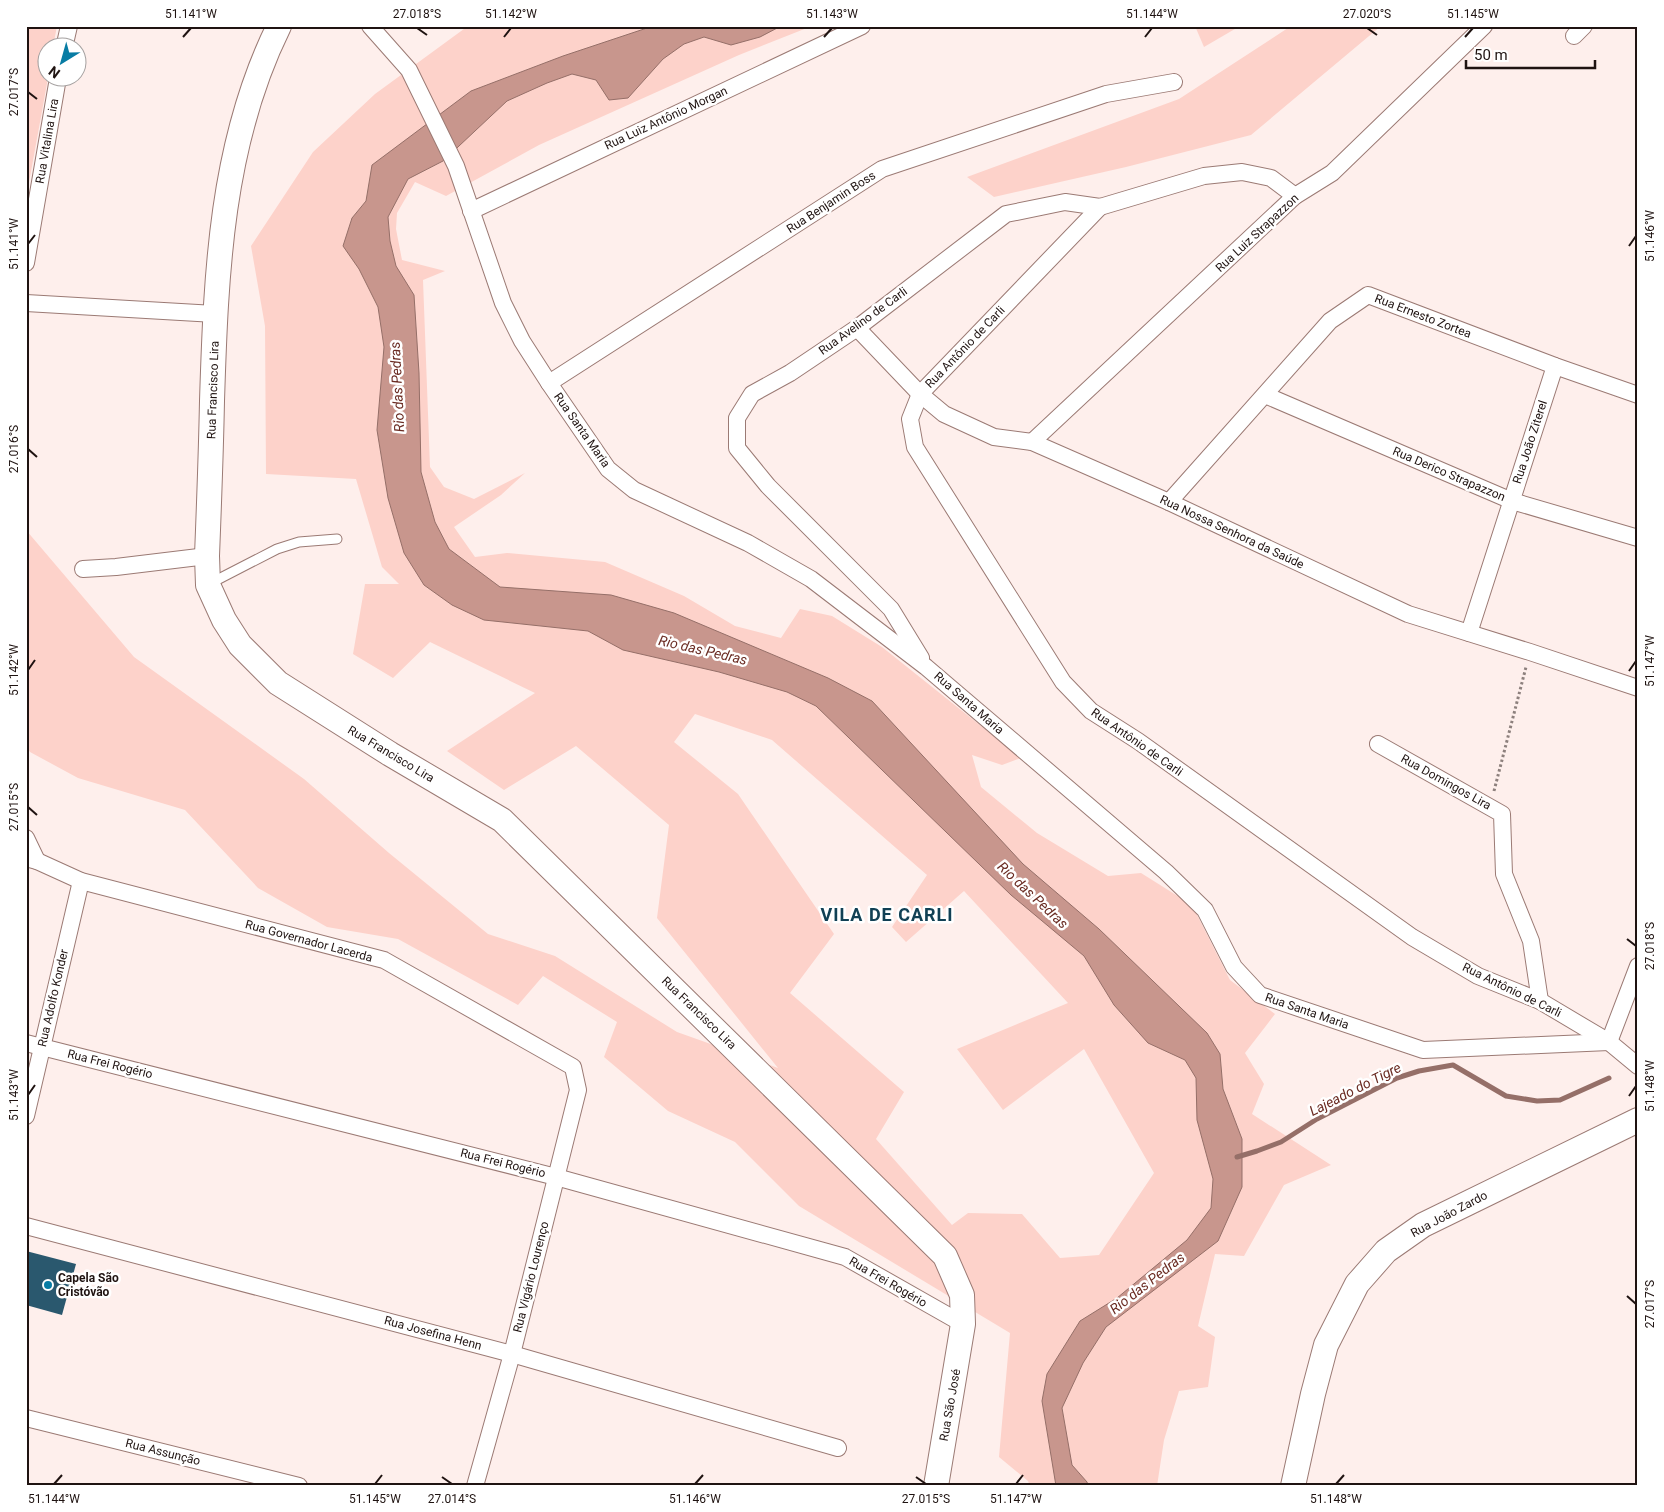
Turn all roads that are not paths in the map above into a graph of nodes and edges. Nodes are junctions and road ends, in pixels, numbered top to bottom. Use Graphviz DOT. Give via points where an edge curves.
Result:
graph roads {
  1 [pos="279,26"];
  2 [pos="370,26"];
  3 [pos="862,26"];
  4 [pos="1484,26"];
  5 [pos="1174,82"];
  6 [pos="56,88"];
  7 [pos="1295,196"];
  8 [pos="1100,207"];
  9 [pos="471,211"];
  10 [pos="26,264"];
  11 [pos="26,303"];
  12 [pos="215,314"];
  13 [pos="857,328"];
  14 [pos="1555,366"];
  15 [pos="549,383"];
  16 [pos="920,394"];
  17 [pos="1638,394"];
  18 [pos="1265,395"];
  19 [pos="1032,442"];
  20 [pos="1512,501"];
  21 [pos="1168,502"];
  22 [pos="1638,538"];
  23 [pos="336,539"];
  24 [pos="207,556"];
  25 [pos="83,568"];
  26 [pos="208,585"];
  27 [pos="1469,633"];
  28 [pos="926,666"];
  29 [pos="1638,688"];
  30 [pos="1378,744"];
  31 [pos="26,838"];
  32 [pos="32,859"];
  33 [pos="81,881"];
  34 [pos="1638,966"];
  35 [pos="1540,1001"];
  36 [pos="1609,1042"];
  37 [pos="34,1045"];
  38 [pos="1638,1066"];
  39 [pos="573,1067"];
  40 [pos="26,1116"];
  41 [pos="1638,1120"];
  42 [pos="556,1177"];
  43 [pos="26,1226"];
  44 [pos="963,1324"];
  45 [pos="512,1354"];
  46 [pos="26,1418"];
  47 [pos="838,1448"];
  48 [pos="299,1486"];
  49 [pos="475,1486"];
  50 [pos="936,1486"];
  51 [pos="1293,1486"];
  1 -- 12 [label="street, Rua Francisco Lira" via="245,115 230,178 219,253"];
  2 -- 9 [label="street, Rua Santa Maria" via="409,70 456,166"];
  3 -- 9 [label="street, Rua Luiz Antônio Morgan"];
  4 -- 7 [label="street, Rua Luiz Strapazzon" via="1332,173"];
  5 -- 15 [label="street, Rua Benjamin Boss" via="1106,94 882,169"];
  6 -- 10 [label="street, Rua Vitalina Lira"];
  7 -- 8 [label="street, Rua Avelino de Carli" via="1271,178 1242,172 1204,176"];
  7 -- 19 [label="street, Rua Luiz Strapazzon"];
  8 -- 13 [label="street, Rua Avelino de Carli" via="1065,202 1006,214"];
  8 -- 16 [label="street, Rua Antônio de Carli"];
  9 -- 15 [label="street, Rua Santa Maria" via="503,303"];
  11 -- 12 [label="street"];
  12 -- 24 [label="street, Rua Francisco Lira"];
  13 -- 16 [label="street, Rua Nossa Senhora da Saúde"];
  13 -- 28 [label="street, Rua Avelino de Carli" via="752,394 737,418 737,448 768,486 891,609"];
  14 -- 17 [label="street, Rua Ernesto Zortea"];
  14 -- 18 [label="street, Rua Ernesto Zortea" via="1368,294 1330,320"];
  14 -- 20 [label="street, Rua João Ziterel"];
  15 -- 28 [label="street, Rua Santa Maria" via="608,468 634,490 748,543 811,579"];
  16 -- 19 [label="street, Rua Nossa Senhora da Saúde" via="944,414 994,437"];
  16 -- 35 [label="street, Rua Antônio de Carli" via="910,419 915,447 1063,682 1091,712 1138,742 1412,938 1478,976"];
  18 -- 20 [label="street, Rua Derico Strapazzon"];
  18 -- 21 [label="street, Rua Ernesto Zortea"];
  19 -- 21 [label="street, Rua Nossa Senhora da Saúde"];
  20 -- 22 [label="street, Rua Derico Strapazzon"];
  20 -- 27 [label="street, Rua João Ziterel"];
  21 -- 27 [label="street, Rua Nossa Senhora da Saúde" via="1408,614"];
  23 -- 26 [label="lane" via="299,542 277,549"];
  24 -- 25 [label="street"];
  24 -- 26 [label="street, Rua Francisco Lira"];
  26 -- 44 [label="street, Rua Francisco Lira" via="240,645 278,683 502,820 946,1256 962,1295"];
  27 -- 29 [label="street, Rua Nossa Senhora da Saúde"];
  28 -- 36 [label="street, Rua Santa Maria" via="1206,910 1234,967 1260,995 1423,1050"];
  30 -- 35 [label="street, Rua Domingos Lira" via="1502,814 1504,874 1531,941"];
  31 -- 32 [label="street"];
  32 -- 33 [label="street, Rua Governador Lacerda"];
  33 -- 37 [label="street, Rua Adolfo Konder"];
  33 -- 39 [label="street, Rua Governador Lacerda" via="384,960"];
  34 -- 36 [label="street"];
  35 -- 36 [label="street, Rua Antônio de Carli"];
  36 -- 38 [label="street, Rua Antônio de Carli"];
  37 -- 40 [label="street, Rua Adolfo Konder"];
  37 -- 42 [label="street, Rua Frei Rogério"];
  39 -- 42 [label="street, Rua Vigário Lourenço" via="578,1090"];
  41 -- 51 [label="street, Rua João Zardo" via="1424,1225 1386,1251 1357,1284 1326,1345"];
  42 -- 44 [label="street, Rua Frei Rogério" via="845,1257"];
  42 -- 45 [label="street, Rua Vigário Lourenço"];
  43 -- 45 [label="street, Rua Josefina Henn"];
  44 -- 50 [label="street, Rua São José"];
  45 -- 47 [label="street, Rua Josefina Henn"];
  45 -- 49 [label="street, Rua Vigário Lourenço"];
  46 -- 48 [label="street, Rua Assunção"];
}
